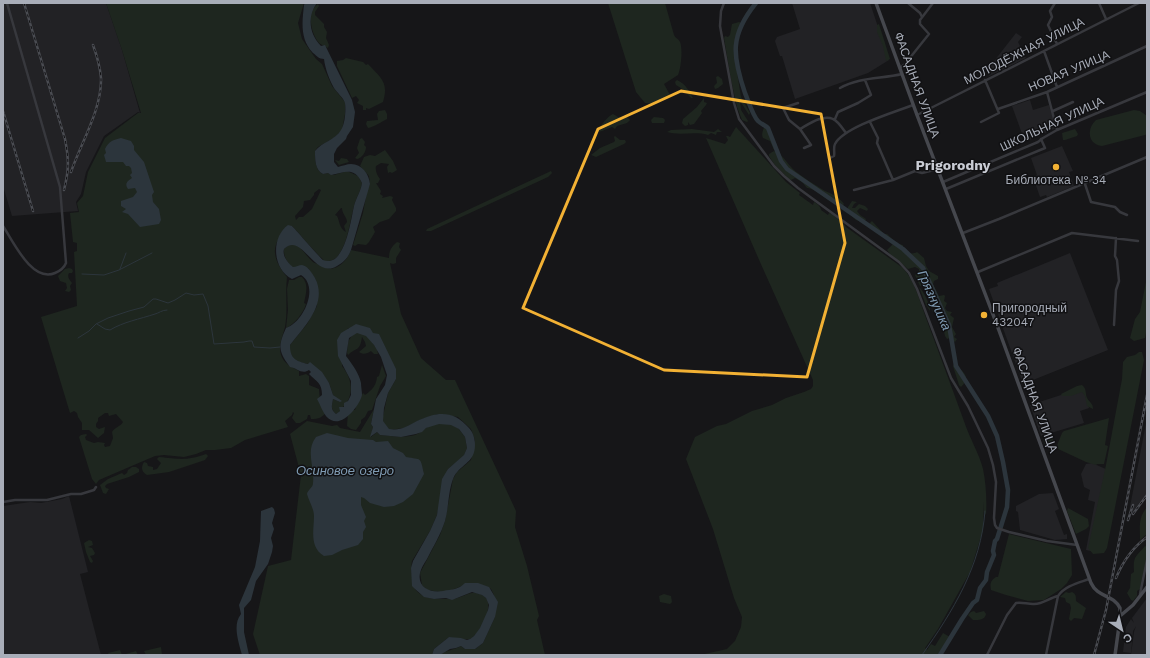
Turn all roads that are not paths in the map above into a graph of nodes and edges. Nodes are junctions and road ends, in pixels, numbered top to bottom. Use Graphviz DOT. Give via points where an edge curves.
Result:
graph roads {
  1 [pos="7,3"];
  2 [pos="724,3"];
  3 [pos="876,3"];
  4 [pos="908,3"];
  5 [pos="933,3"];
  6 [pos="1055,3"];
  7 [pos="1099,3"];
  8 [pos="1139,3"];
  9 [pos="922,18"];
  10 [pos="1106,19"];
  11 [pos="1057,44"];
  12 [pos="1147,46"];
  13 [pos="1044,51"];
  14 [pos="900,68"];
  15 [pos="902,74"];
  16 [pos="865,80"];
  17 [pos="985,80"];
  18 [pos="1057,87"];
  19 [pos="840,88"];
  20 [pos="1047,92"];
  21 [pos="1147,92"];
  22 [pos="1073,102"];
  23 [pos="798,103"];
  24 [pos="913,106"];
  25 [pos="998,109"];
  26 [pos="1053,111"];
  27 [pos="917,115"];
  28 [pos="835,119"];
  29 [pos="870,122"];
  30 [pos="981,122"];
  31 [pos="800,129"];
  32 [pos="1057,130"];
  33 [pos="846,133"];
  34 [pos="1041,139"];
  35 [pos="804,148"];
  36 [pos="1147,157"];
  37 [pos="830,158"];
  38 [pos="938,169"];
  39 [pos="893,180"];
  40 [pos="943,182"];
  41 [pos="1084,184"];
  42 [pos="946,189"];
  43 [pos="854,190"];
  44 [pos="1127,215"];
  45 [pos="3,226"];
  46 [pos="963,233"];
  47 [pos="1116,238"];
  48 [pos="1138,241"];
  49 [pos="978,272"];
  50 [pos="1114,325"];
  51 [pos="96,487"];
  52 [pos="3,502"];
  53 [pos="1077,546"];
  54 [pos="1147,560"];
  55 [pos="1089,579"];
  56 [pos="1147,587"];
  57 [pos="1058,596"];
  58 [pos="1139,597"];
  59 [pos="1120,616"];
  60 [pos="986,655"];
  61 [pos="1046,655"];
  62 [pos="1115,655"];
  1 -- 45 [label="street" via="60,187 65,266 52,274 41,274 36,271 23,257"];
  2 -- 53 [label="street" via="720,26 734,103 741,123 784,176 899,262 909,273 951,378 988,448 996,482 995,525 1009,532"];
  3 -- 14 [label="main road, ФАСАДНАЯ УЛИЦА"];
  4 -- 9 [label="street"];
  5 -- 9 [label="street"];
  6 -- 11 [label="street" via="1050,11 1052,17 1048,25"];
  7 -- 10 [label="street"];
  8 -- 10 [label="street, МОЛОДЁЖНАЯ УЛИЦА"];
  9 -- 14 [label="street" via="920,24 930,34"];
  10 -- 11 [label="street, МОЛОДЁЖНАЯ УЛИЦА"];
  11 -- 13 [label="street, МОЛОДЁЖНАЯ УЛИЦА"];
  12 -- 18 [label="street, НОВАЯ УЛИЦА"];
  13 -- 17 [label="street, МОЛОДЁЖНАЯ УЛИЦА"];
  13 -- 18 [label="street"];
  14 -- 15 [label="main road, ФАСАДНАЯ УЛИЦА"];
  15 -- 16 [label="street"];
  15 -- 24 [label="main road, ФАСАДНАЯ УЛИЦА"];
  16 -- 19 [label="street"];
  16 -- 28 [label="street" via="871,95 838,112"];
  17 -- 25 [label="street"];
  17 -- 27 [label="street, МОЛОДЁЖНАЯ УЛИЦА"];
  18 -- 20 [label="street, НОВАЯ УЛИЦА"];
  20 -- 25 [label="street, НОВАЯ УЛИЦА"];
  20 -- 26 [label="street"];
  21 -- 32 [label="street, ШКОЛЬНАЯ УЛИЦА"];
  22 -- 26 [label="street"];
  23 -- 31 [label="street" via="783,108 789,120"];
  24 -- 27 [label="main road, ФАСАДНАЯ УЛИЦА"];
  24 -- 29 [label="street"];
  25 -- 30 [label="street" via="999,113"];
  26 -- 32 [label="street"];
  27 -- 38 [label="main road, ФАСАДНАЯ УЛИЦА"];
  28 -- 31 [label="street" via="819,119"];
  28 -- 33 [label="street"];
  29 -- 33 [label="street"];
  29 -- 39 [label="street"];
  31 -- 35 [label="street" via="811,145"];
  32 -- 34 [label="street, ШКОЛЬНАЯ УЛИЦА"];
  33 -- 37 [label="street" via="836,142 834,156"];
  34 -- 40 [label="street, ШКОЛЬНАЯ УЛИЦА"];
  34 -- 42 [label="street" via="1045,148"];
  36 -- 41 [label="street"];
  38 -- 39 [label="street" via="922,173 915,171"];
  38 -- 40 [label="main road, ФАСАДНАЯ УЛИЦА"];
  39 -- 43 [label="street"];
  40 -- 42 [label="main road, ФАСАДНАЯ УЛИЦА"];
  41 -- 44 [label="street" via="1091,202 1115,207"];
  41 -- 46 [label="street"];
  42 -- 46 [label="main road, ФАСАДНАЯ УЛИЦА"];
  46 -- 49 [label="main road, ФАСАДНАЯ УЛИЦА"];
  47 -- 48 [label="street"];
  47 -- 49 [label="street" via="1072,233"];
  47 -- 50 [label="street" via="1115,256 1119,281"];
  49 -- 53 [label="main road, ФАСАДНАЯ УЛИЦА"];
  51 -- 52 [label="street" via="81,494 47,500"];
  53 -- 55 [label="main road, ФАСАДНАЯ УЛИЦА"];
  54 -- 58 [label="street"];
  55 -- 57 [label="street" via="1064,590"];
  55 -- 59 [label="main road, ФАСАДНАЯ УЛИЦА" via="1096,592 1117,602"];
  56 -- 58 [label="main road"];
  57 -- 60 [label="street" via="1033,604 1016,603"];
  57 -- 61 [label="street"];
  58 -- 59 [label="main road" via="1133,606"];
  59 -- 62 [label="main road"];
}
